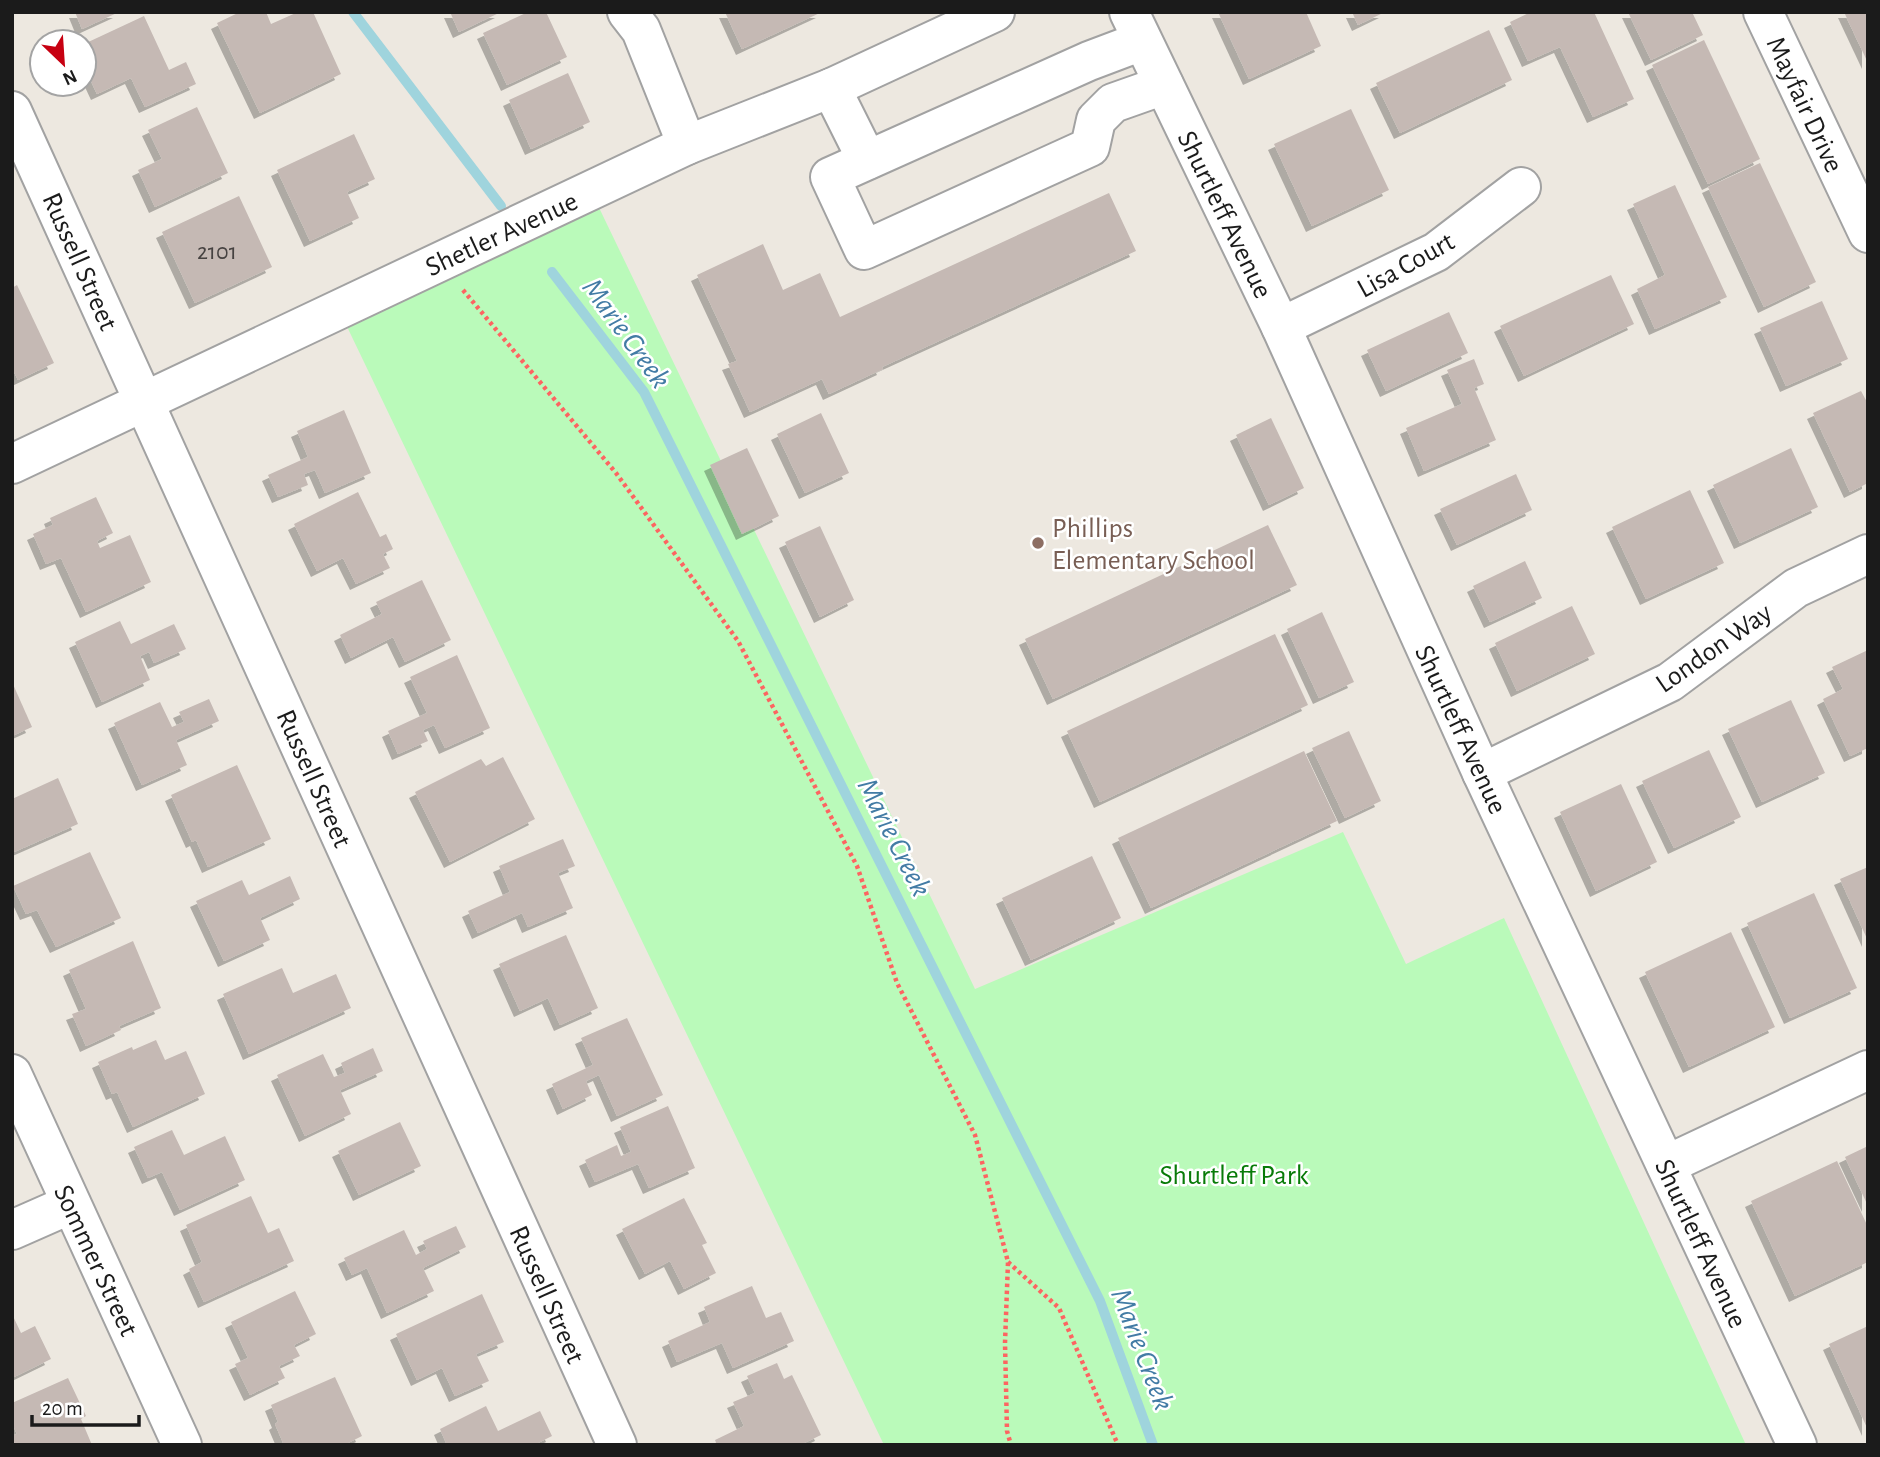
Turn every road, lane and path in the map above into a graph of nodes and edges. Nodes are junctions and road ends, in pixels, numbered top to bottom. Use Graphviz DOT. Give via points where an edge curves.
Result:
graph roads {
  1 [pos="627,12"];
  2 [pos="995,12"];
  3 [pos="1763,12"];
  4 [pos="1136,27"];
  5 [pos="1164,85"];
  6 [pos="831,88"];
  7 [pos="12,111"];
  8 [pos="687,145"];
  9 [pos="867,160"];
  10 [pos="1521,187"];
  11 [pos="1868,233"];
  12 [pos="440,262"];
  13 [pos="1281,327"];
  14 [pos="145,403"];
  15 [pos="12,464"];
  16 [pos="1868,554"];
  17 [pos="1482,773"];
  18 [pos="1868,1070"];
  19 [pos="12,1074"];
  20 [pos="1666,1164"];
  21 [pos="71,1204"];
  22 [pos="12,1230"];
  23 [pos="1007,1262"];
  24 [pos="182,1445"];
  25 [pos="617,1445"];
  26 [pos="1011,1445"];
  27 [pos="1118,1445"];
  28 [pos="1797,1445"];
  1 -- 8 [label="street" via="641,30"];
  2 -- 6 [label="street, Shetler Avenue"];
  3 -- 11 [label="street, Mayfair Drive"];
  4 -- 5 [label="street, Shurtleff Avenue"];
  4 -- 9 [label="street" via="1089,61"];
  5 -- 9 [label="street" via="1113,103 1096,120 1090,147 864,250 830,177"];
  5 -- 13 [label="street, Shurtleff Avenue"];
  6 -- 8 [label="street, Shetler Avenue"];
  6 -- 9 [label="street"];
  7 -- 14 [label="street, Russell Street"];
  8 -- 12 [label="street, Shetler Avenue"];
  10 -- 13 [label="street, Lisa Court" via="1436,253"];
  12 -- 14 [label="street, Shetler Avenue"];
  12 -- 23 [label="path" via="616,473 738,641 857,866 897,983 975,1135"];
  13 -- 17 [label="street, Shurtleff Avenue"];
  14 -- 15 [label="street, Shetler Avenue"];
  14 -- 25 [label="street, Russell Street"];
  16 -- 17 [label="street, London Way" via="1796,588 1670,682"];
  17 -- 20 [label="street, Shurtleff Avenue"];
  18 -- 20 [label="street"];
  19 -- 21 [label="street, Sommer Street"];
  20 -- 28 [label="street, Shurtleff Avenue"];
  21 -- 22 [label="street"];
  21 -- 24 [label="street, Sommer Street"];
  23 -- 26 [label="path" via="1005,1343"];
  23 -- 27 [label="path" via="1059,1308"];
}
